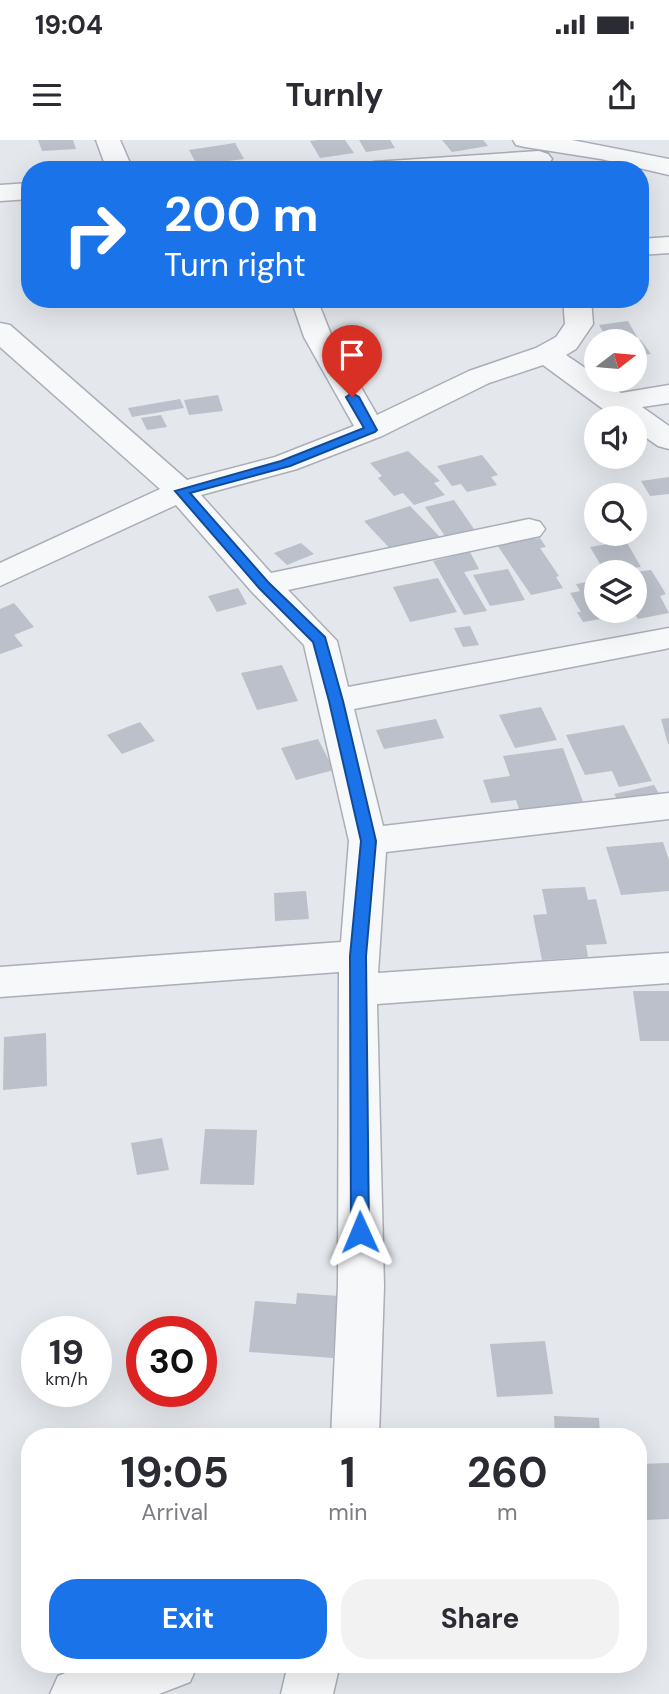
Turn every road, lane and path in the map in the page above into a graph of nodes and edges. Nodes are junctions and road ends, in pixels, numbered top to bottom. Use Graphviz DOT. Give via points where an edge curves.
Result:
graph roads {
  1 [pos="108,140"];
  2 [pos="543,151"];
  3 [pos="116,161"];
  4 [pos="454,161"];
  5 [pos="622,161"];
  6 [pos="649,164"];
  7 [pos="669,167"];
  8 [pos="21,192"];
  9 [pos="0,193"];
  10 [pos="669,245"];
  11 [pos="649,246"];
  12 [pos="307,308"];
  13 [pos="578,308"];
  14 [pos="8,348"];
  15 [pos="546,354"];
  16 [pos="669,394"];
  17 [pos="613,403"];
  18 [pos="371,430"];
  19 [pos="669,440"];
  20 [pos="181,491"];
  21 [pos="529,529"];
  22 [pos="0,576"];
  23 [pos="264,585"];
  24 [pos="665,638"];
  25 [pos="336,701"];
  26 [pos="669,806"];
  27 [pos="368,841"];
  28 [pos="669,968"];
  29 [pos="357,973"];
  30 [pos="0,982"];
  31 [pos="355,1428"];
  32 [pos="143,1673"];
  33 [pos="312,1673"];
  34 [pos="76,1694"];
  35 [pos="307,1694"];
  1 -- 3 [label="street"];
  2 -- 4 [label="street"];
  2 -- 5 [label="street"];
  6 -- 7 [label="street"];
  8 -- 9 [label="street"];
  10 -- 11 [label="street"];
  12 -- 18 [label="street" via="318,337"];
  13 -- 15 [label="street" via="579,324 565,343"];
  14 -- 20 [label="street"];
  15 -- 17 [label="street"];
  15 -- 18 [label="street" via="479,377"];
  16 -- 17 [label="street"];
  17 -- 19 [label="street"];
  18 -- 20 [label="street" via="286,463"];
  20 -- 22 [label="street"];
  20 -- 23 [label="street"];
  21 -- 23 [label="street"];
  23 -- 25 [label="street" via="320,641"];
  24 -- 25 [label="street"];
  25 -- 27 [label="street"];
  26 -- 27 [label="street"];
  27 -- 29 [label="street"];
  28 -- 29 [label="street"];
  29 -- 30 [label="street"];
  29 -- 31 [label="street" via="361,1286"];
  32 -- 34 [label="street"];
  33 -- 35 [label="street"];
}
